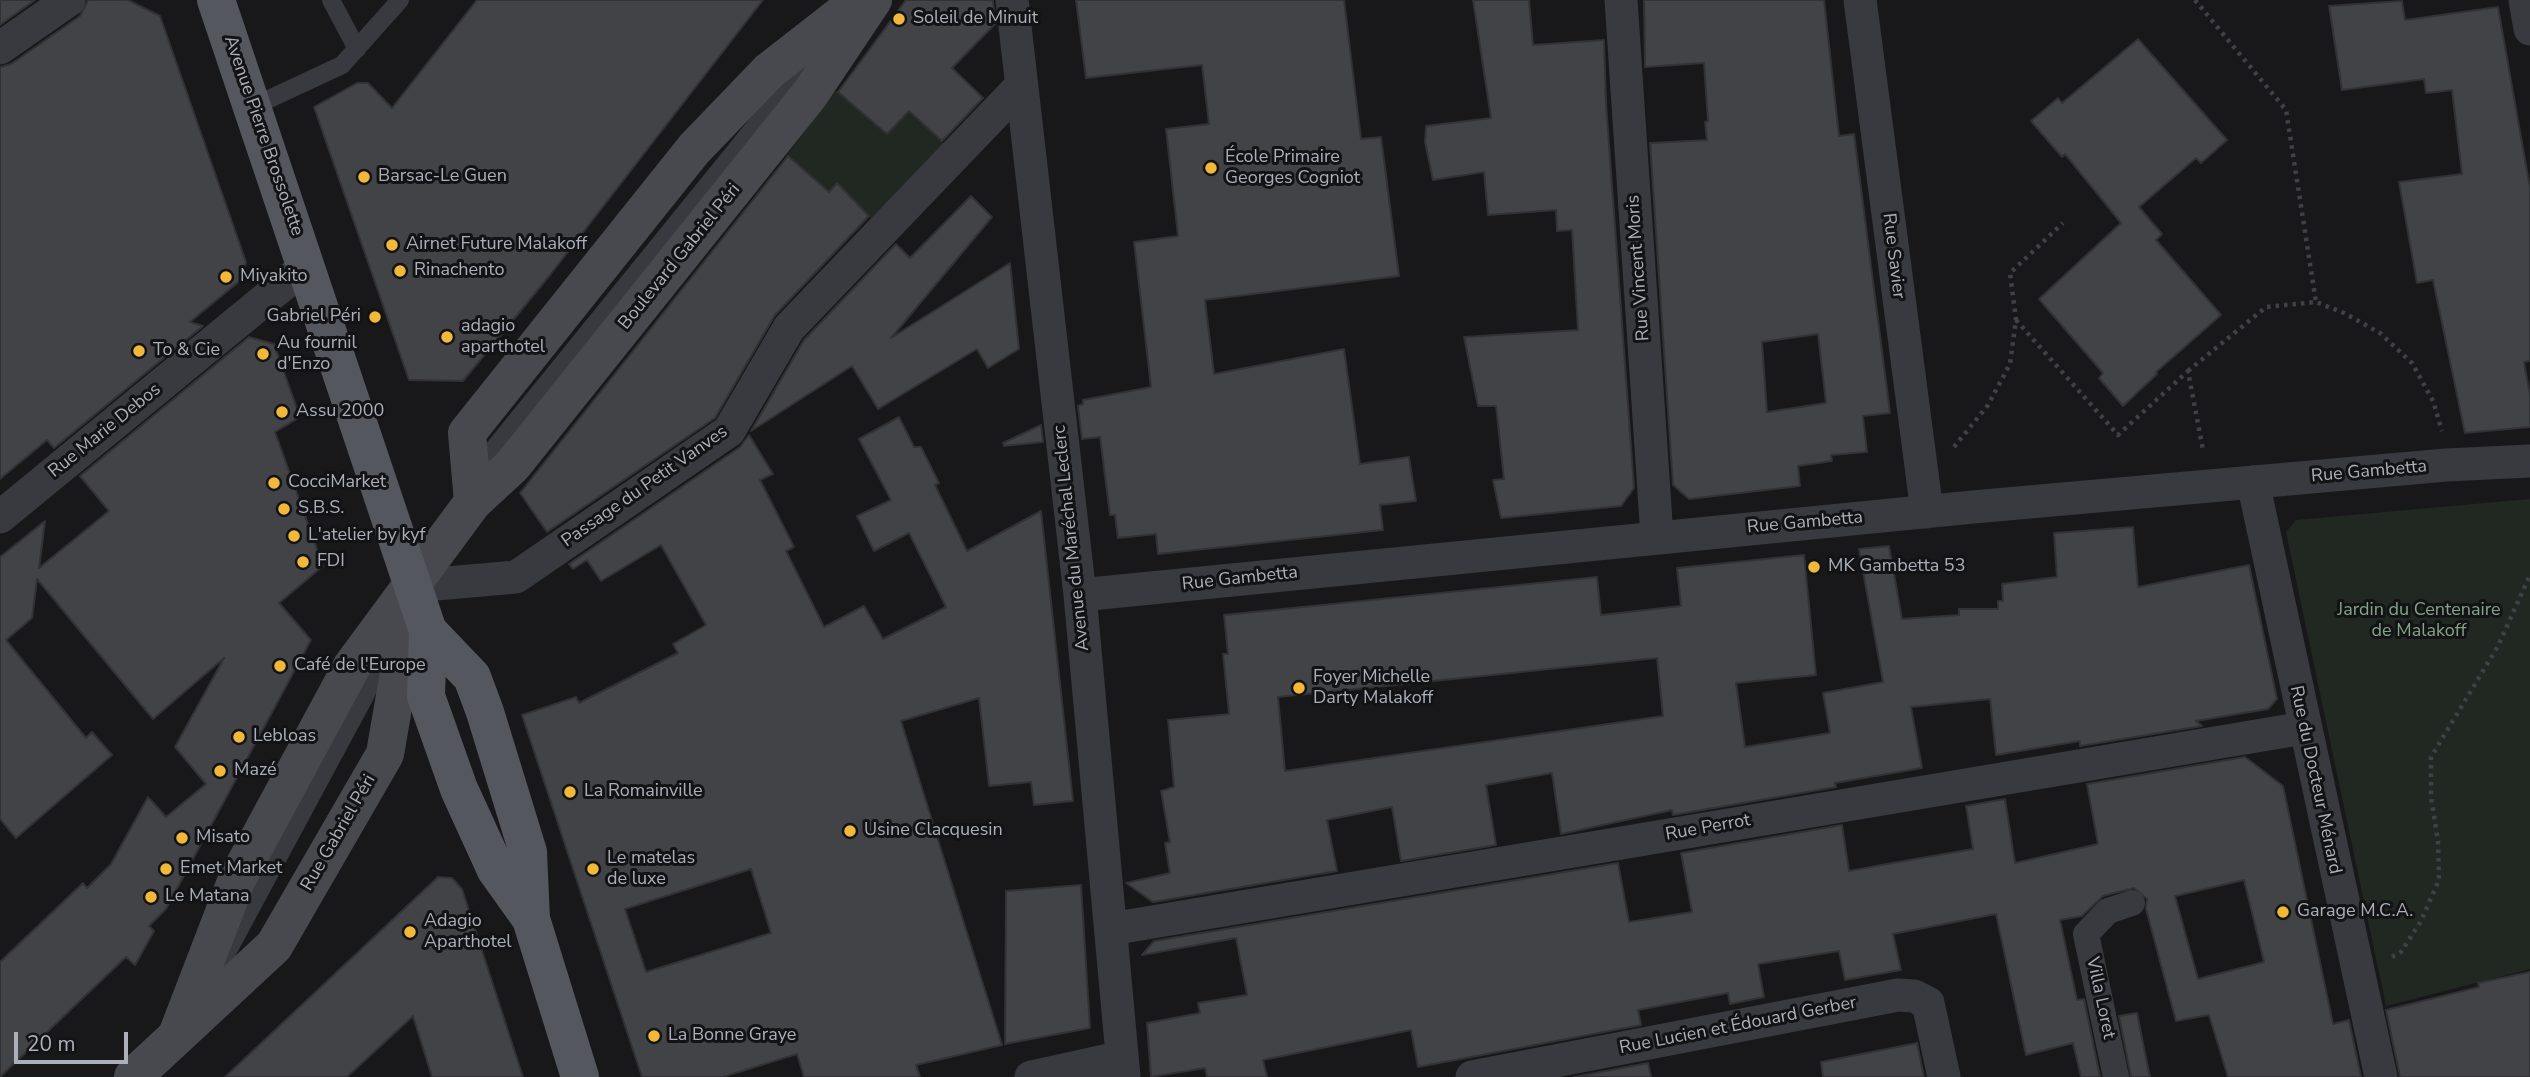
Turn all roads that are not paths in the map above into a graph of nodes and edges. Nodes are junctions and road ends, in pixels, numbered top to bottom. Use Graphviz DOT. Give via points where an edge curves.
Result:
graph roads {
  1 [pos="69,0"];
  2 [pos="216,0"];
  3 [pos="331,0"];
  4 [pos="400,0"];
  5 [pos="860,0"];
  6 [pos="873,0"];
  7 [pos="1012,0"];
  8 [pos="1621,0"];
  9 [pos="1860,0"];
  10 [pos="2525,0"];
  11 [pos="2530,29"];
  12 [pos="0,48"];
  13 [pos="356,49"];
  14 [pos="1021,86"];
  15 [pos="252,107"];
  16 [pos="307,265"];
  17 [pos="2530,461"];
  18 [pos="2253,482"];
  19 [pos="473,502"];
  20 [pos="1927,512"];
  21 [pos="0,517"];
  22 [pos="1657,537"];
  23 [pos="414,586"];
  24 [pos="1080,595"];
  25 [pos="428,631"];
  26 [pos="2304,728"];
  27 [pos="2132,903"];
  28 [pos="531,919"];
  29 [pos="1111,929"];
  30 [pos="177,1035"];
  31 [pos="1123,1067"];
  32 [pos="133,1077"];
  33 [pos="580,1077"];
  34 [pos="1031,1077"];
  35 [pos="1472,1077"];
  36 [pos="1944,1077"];
  37 [pos="2116,1077"];
  38 [pos="2381,1077"];
  1 -- 12 [label="street"];
  2 -- 15 [label="main road, Avenue Pierre Brossolette"];
  3 -- 13 [label="lane"];
  4 -- 13 [label="lane"];
  5 -- 19 [label="main road" via="769,71 694,149 467,433"];
  6 -- 19 [label="main road, Boulevard Gabriel Péri" via="810,94 706,225 512,466"];
  7 -- 14 [label="street, Avenue du Maréchal Leclerc"];
  8 -- 22 [label="street, Rue Vincent Moris"];
  9 -- 20 [label="street, Rue Savier"];
  10 -- 11 [label="street"];
  13 -- 15 [label="lane" via="342,65"];
  14 -- 23 [label="street, Passage du Petit Vanves" via="789,328 729,431 516,577"];
  14 -- 24 [label="street, Avenue du Maréchal Leclerc"];
  15 -- 16 [label="main road, Avenue Pierre Brossolette"];
  16 -- 21 [label="street, Rue Marie Debos"];
  16 -- 23 [label="main road, Avenue Pierre Brossolette"];
  17 -- 18 [label="street, Rue Gambetta"];
  18 -- 20 [label="street, Rue Gambetta"];
  18 -- 26 [label="street, Rue du Docteur Ménard"];
  19 -- 23 [label="main road, Boulevard Gabriel Péri"];
  20 -- 22 [label="street, Rue Gambetta"];
  22 -- 24 [label="street, Rue Gambetta"];
  23 -- 25 [label="main road, Avenue Pierre Brossolette"];
  23 -- 30 [label="main road, Rue Gabriel Péri" via="352,666 237,879"];
  23 -- 30 [label="main road, Rue Gabriel Péri" via="385,754 274,946"];
  24 -- 29 [label="street, Avenue du Maréchal Leclerc"];
  25 -- 28 [label="main road, Avenue Pierre Brossolette" via="426,696 430,708 459,789 496,870"];
  25 -- 28 [label="main road, Avenue Pierre Brossolette" via="472,677 485,712 528,852"];
  26 -- 29 [label="street, Rue Perrot"];
  26 -- 38 [label="street, Rue du Docteur Ménard"];
  27 -- 37 [label="street, Villa Loret" via="2108,911 2086,934"];
  28 -- 33 [label="main road, Avenue Pierre Brossolette"];
  29 -- 31 [label="street, Avenue du Maréchal Leclerc"];
  30 -- 32 [label="main road, Rue Gabriel Péri"];
  31 -- 34 [label="street"];
  35 -- 36 [label="street, Rue Lucien et Édouard Gerber" via="1898,995 1928,1003"];
}
